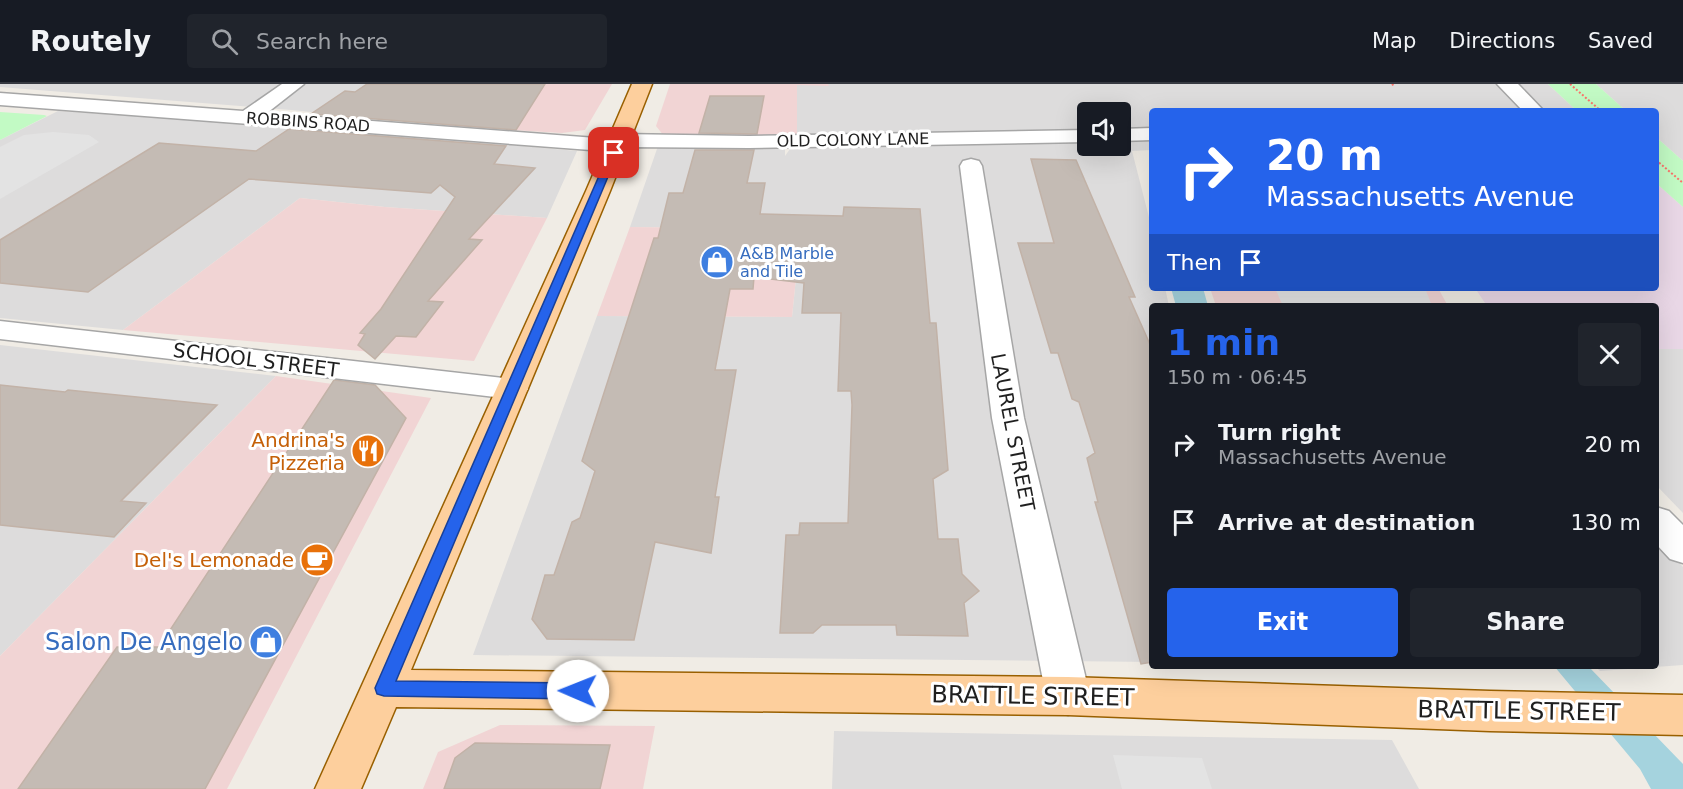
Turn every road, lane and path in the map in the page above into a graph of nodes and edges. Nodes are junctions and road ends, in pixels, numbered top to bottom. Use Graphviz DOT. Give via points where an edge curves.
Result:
graph roads {
  1 [pos="294,84"];
  2 [pos="642,84"];
  3 [pos="1507,84"];
  4 [pos="1570,84"];
  5 [pos="0,99"];
  6 [pos="1531,108"];
  7 [pos="1598,108"];
  8 [pos="247,117"];
  9 [pos="1149,134"];
  10 [pos="1131,135"];
  11 [pos="1077,136"];
  12 [pos="618,143"];
  13 [pos="1659,163"];
  14 [pos="971,166"];
  15 [pos="1683,183"];
  16 [pos="0,330"];
  17 [pos="512,389"];
  18 [pos="1659,523"];
  19 [pos="1683,549"];
  20 [pos="384,688"];
  21 [pos="1068,696"];
  22 [pos="1683,715"];
  23 [pos="338,789"];
  1 -- 8 [label="street"];
  2 -- 12 [label="main road"];
  3 -- 6 [label="street"];
  4 -- 7 [label="path"];
  5 -- 8 [label="street, ROBBINS ROAD"];
  8 -- 12 [label="street, ROBBINS ROAD"];
  9 -- 10 [label="street"];
  11 -- 12 [label="street, OLD COLONY LANE"];
  12 -- 17 [label="main road"];
  13 -- 15 [label="path"];
  14 -- 21 [label="street, LAUREL STREET" via="1008,418"];
  16 -- 17 [label="street, SCHOOL STREET"];
  17 -- 20 [label="main road"];
  18 -- 19 [label="street"];
  20 -- 21 [label="main road, BRATTLE STREET"];
  20 -- 23 [label="main road"];
  21 -- 22 [label="main road, BRATTLE STREET"];
}
